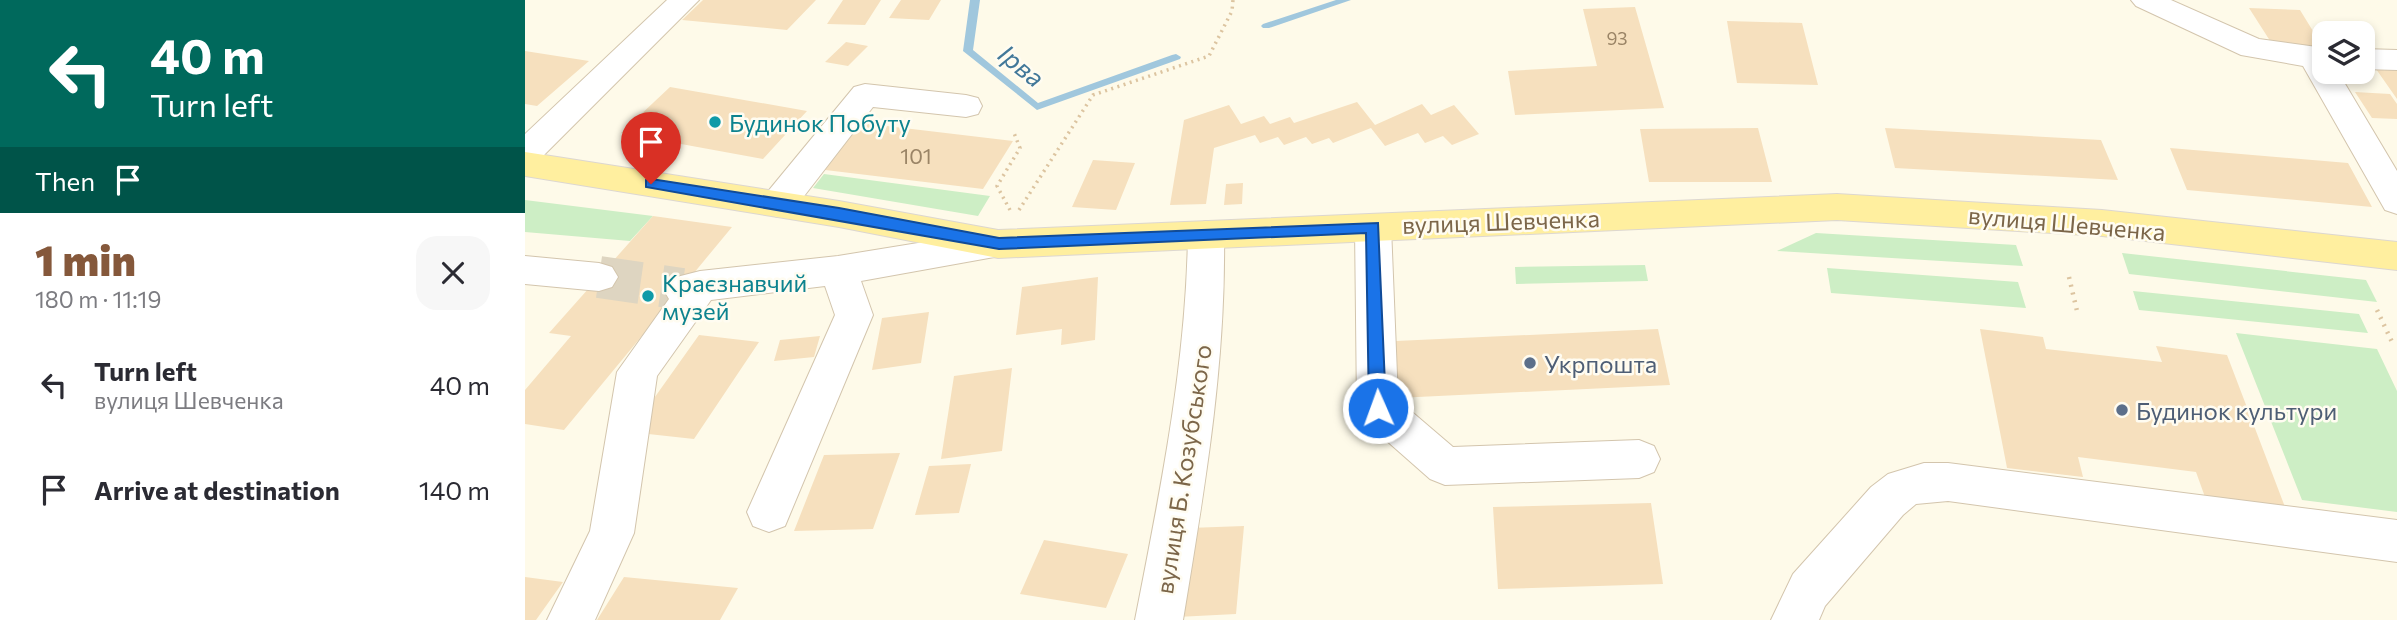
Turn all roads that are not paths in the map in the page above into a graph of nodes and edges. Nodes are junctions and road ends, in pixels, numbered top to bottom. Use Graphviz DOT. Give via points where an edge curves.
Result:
graph roads {
  1 [pos="684,0"];
  2 [pos="2146,0"];
  3 [pos="2312,57"];
  4 [pos="2375,59"];
  5 [pos="2397,60"];
  6 [pos="2333,84"];
  7 [pos="966,106"];
  8 [pos="525,154"];
  9 [pos="525,164"];
  10 [pos="2397,201"];
  11 [pos="778,204"];
  12 [pos="1373,227"];
  13 [pos="1206,235"];
  14 [pos="999,244"];
  15 [pos="2397,256"];
  16 [pos="525,270"];
  17 [pos="838,270"];
  18 [pos="599,277"];
  19 [pos="1639,459"];
  20 [pos="769,512"];
  21 [pos="2397,541"];
  22 [pos="571,620"];
  23 [pos="1159,620"];
  24 [pos="1794,620"];
  1 -- 8 [label="street"];
  2 -- 3 [label="street" via="2252,48"];
  4 -- 5 [label="street"];
  6 -- 10 [label="street"];
  7 -- 11 [label="street" via="865,95"];
  9 -- 11 [label="main road, вулиця Шевченка"];
  11 -- 14 [label="main road, вулиця Шевченка"];
  12 -- 13 [label="main road, вулиця Шевченка"];
  12 -- 15 [label="main road, вулиця Шевченка" via="1837,207 2102,223"];
  12 -- 19 [label="street" via="1378,408 1445,466"];
  13 -- 14 [label="main road, вулиця Шевченка"];
  13 -- 23 [label="street, вулиця Б. Козубського" via="1206,303 1194,425"];
  14 -- 17 [label="street"];
  16 -- 18 [label="street"];
  17 -- 20 [label="street" via="854,315"];
  17 -- 22 [label="street" via="691,288 637,372 612,533"];
  21 -- 24 [label="street" via="1924,482 1903,488 1887,501 1809,590"];
}
